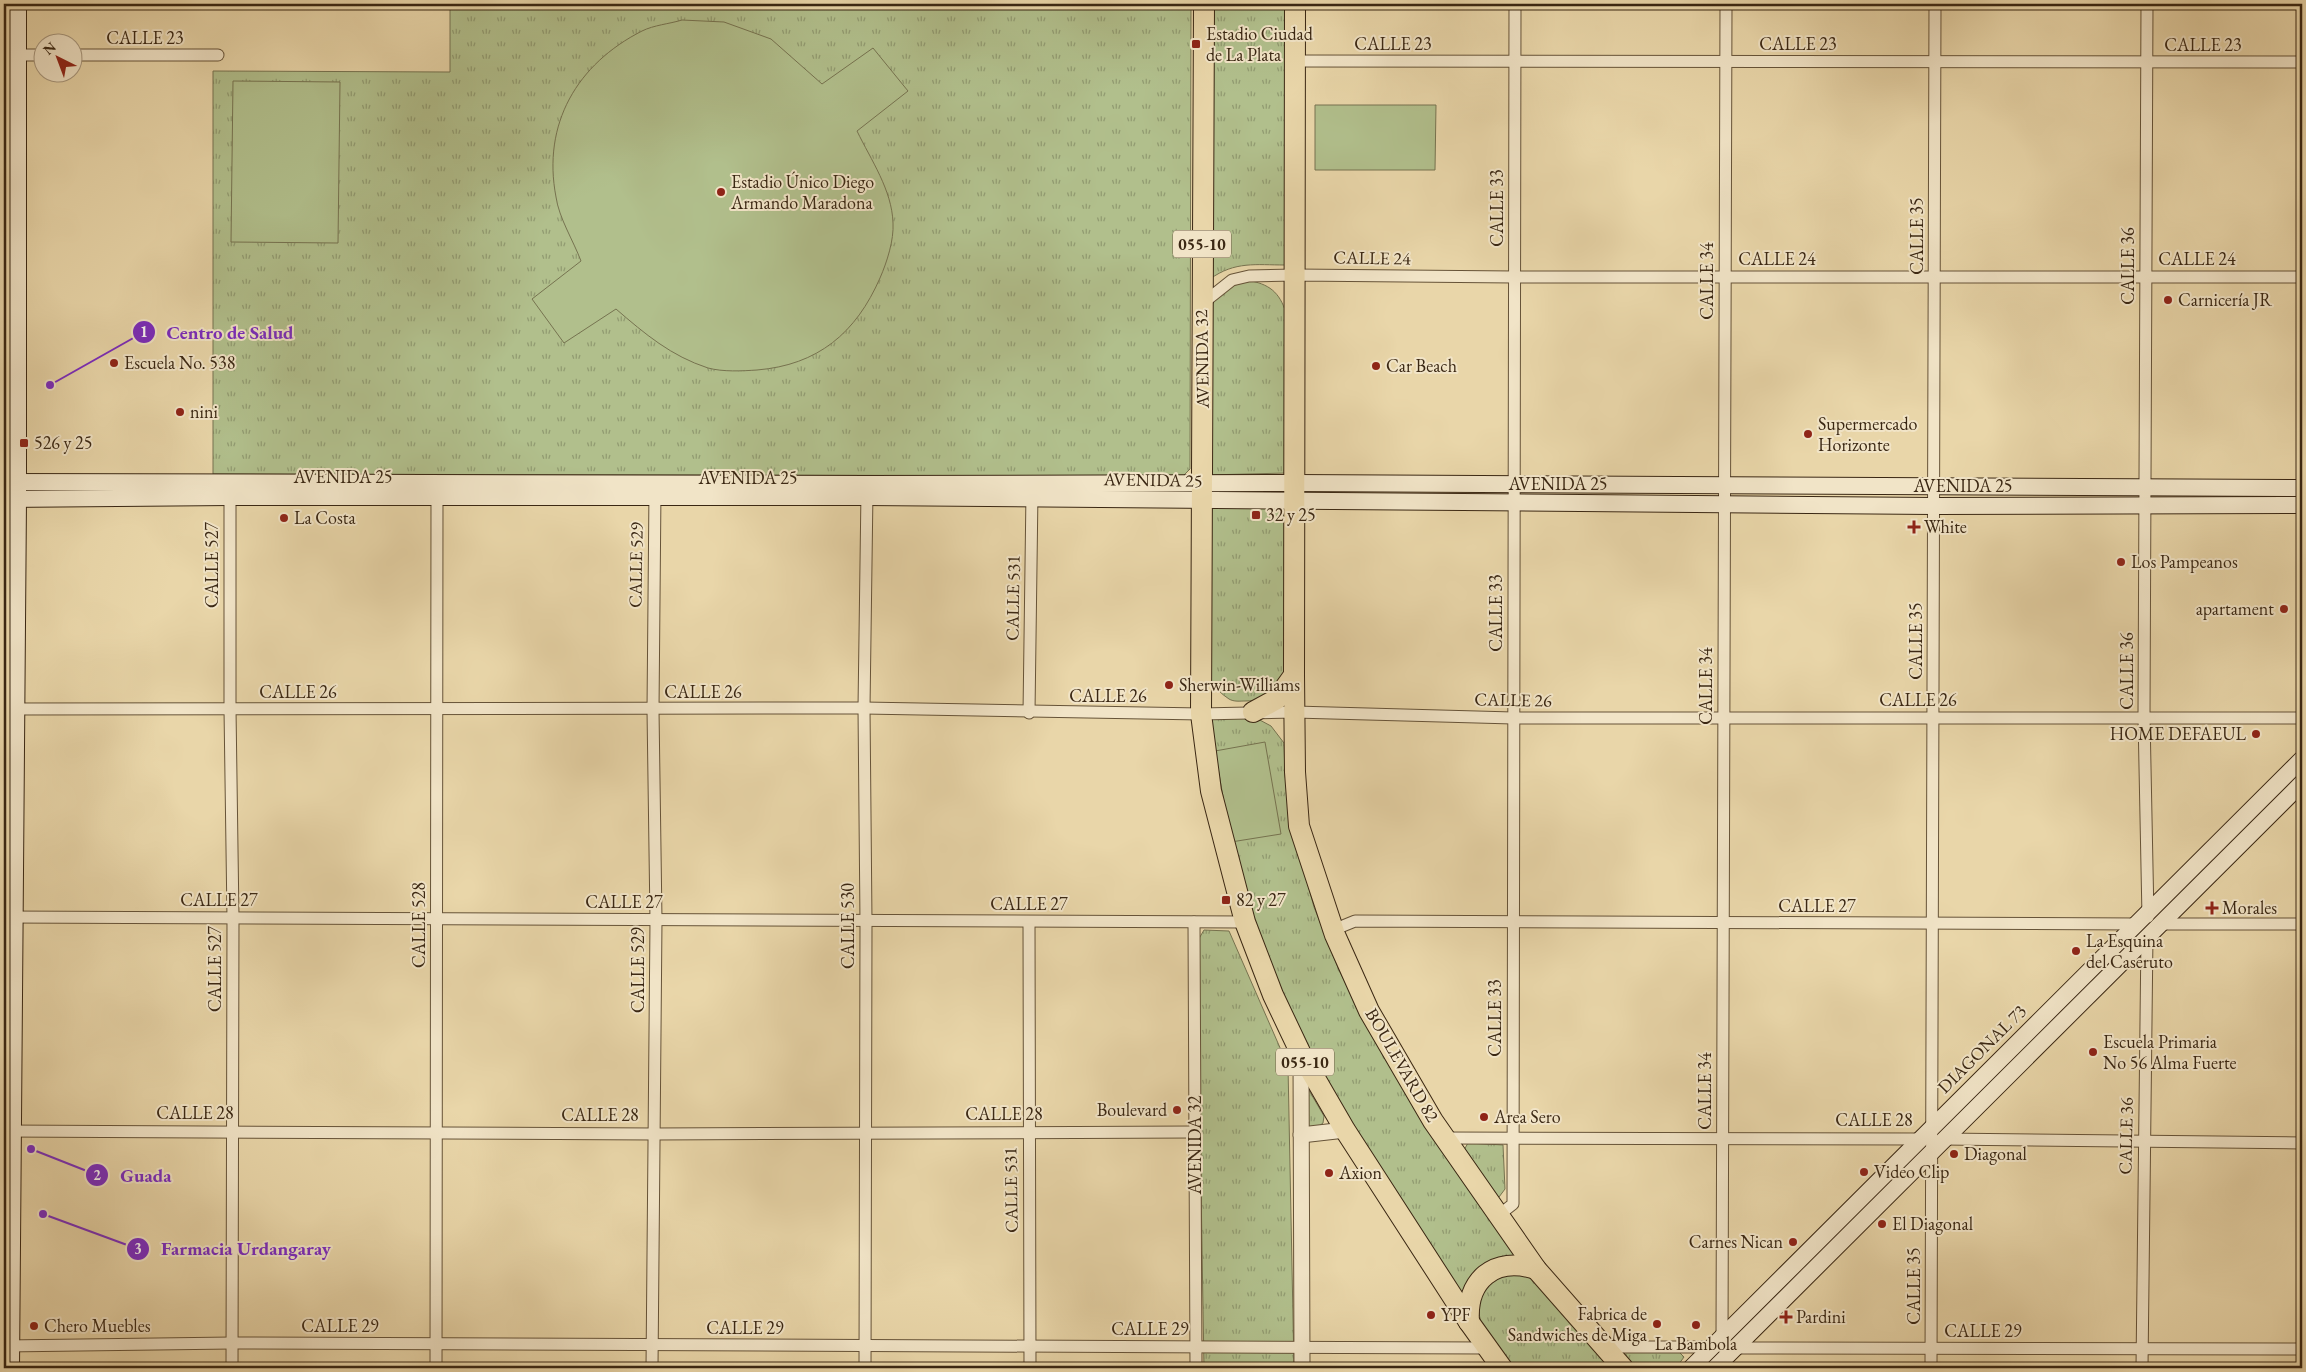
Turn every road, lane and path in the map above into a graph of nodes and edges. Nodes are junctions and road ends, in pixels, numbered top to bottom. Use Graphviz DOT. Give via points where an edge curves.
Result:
graph roads {
  1 [pos="18,4"];
  2 [pos="1204,4"];
  3 [pos="1295,4"];
  4 [pos="1515,4"];
  5 [pos="1726,4"];
  6 [pos="1935,4"];
  7 [pos="2147,4"];
  8 [pos="11,55"];
  9 [pos="32,55"];
  10 [pos="82,55"];
  11 [pos="218,55"];
  12 [pos="1294,61"];
  13 [pos="1515,62"];
  14 [pos="1726,62"];
  15 [pos="1935,62"];
  16 [pos="2146,62"];
  17 [pos="2302,62"];
  18 [pos="10,266"];
  19 [pos="1294,275"];
  20 [pos="1514,277"];
  21 [pos="1725,277"];
  22 [pos="1934,277"];
  23 [pos="2146,277"];
  24 [pos="2302,277"];
  25 [pos="1202,305"];
  26 [pos="10,482"];
  27 [pos="1514,484"];
  28 [pos="1724,486"];
  29 [pos="2145,487"];
  30 [pos="1934,488"];
  31 [pos="2302,488"];
  32 [pos="230,489"];
  33 [pos="437,489"];
  34 [pos="655,490"];
  35 [pos="867,491"];
  36 [pos="1033,491"];
  37 [pos="1204,492"];
  38 [pos="1295,492"];
  39 [pos="11,499"];
  40 [pos="1514,503"];
  41 [pos="2145,504"];
  42 [pos="1724,505"];
  43 [pos="1934,506"];
  44 [pos="2302,506"];
  45 [pos="1294,675"];
  46 [pos="864,708"];
  47 [pos="10,709"];
  48 [pos="230,709"];
  49 [pos="438,709"];
  50 [pos="653,710"];
  51 [pos="1253,712"];
  52 [pos="1295,712"];
  53 [pos="1029,713"];
  54 [pos="1201,714"];
  55 [pos="2144,717"];
  56 [pos="1513,718"];
  57 [pos="1724,718"];
  58 [pos="1933,718"];
  59 [pos="2302,718"];
  60 [pos="2302,759"];
  61 [pos="2302,783"];
  62 [pos="9,917"];
  63 [pos="233,918"];
  64 [pos="436,919"];
  65 [pos="656,920"];
  66 [pos="866,921"];
  67 [pos="1028,922"];
  68 [pos="1194,922"];
  69 [pos="1245,922"];
  70 [pos="1513,922"];
  71 [pos="1723,923"];
  72 [pos="1932,923"];
  73 [pos="2302,924"];
  74 [pos="2148,925"];
  75 [pos="1333,930"];
  76 [pos="1301,1054"];
  77 [pos="1345,1130"];
  78 [pos="8,1131"];
  79 [pos="231,1132"];
  80 [pos="437,1132"];
  81 [pos="1028,1132"];
  82 [pos="1195,1132"];
  83 [pos="864,1133"];
  84 [pos="654,1134"];
  85 [pos="1300,1135"];
  86 [pos="1445,1138"];
  87 [pos="1511,1138"];
  88 [pos="1723,1139"];
  89 [pos="1933,1139"];
  90 [pos="2143,1143"];
  91 [pos="2302,1143"];
  92 [pos="1499,1215"];
  93 [pos="1536,1269"];
  94 [pos="1469,1322"];
  95 [pos="232,1343"];
  96 [pos="436,1344"];
  97 [pos="652,1345"];
  98 [pos="8,1346"];
  99 [pos="865,1346"];
  100 [pos="1030,1346"];
  101 [pos="1197,1347"];
  102 [pos="1603,1347"];
  103 [pos="1302,1348"];
  104 [pos="1487,1348"];
  105 [pos="1932,1348"];
  106 [pos="2142,1349"];
  107 [pos="2302,1349"];
  108 [pos="1721,1354"];
  109 [pos="11,1368"];
  110 [pos="232,1368"];
  111 [pos="436,1368"];
  112 [pos="652,1368"];
  113 [pos="865,1368"];
  114 [pos="1030,1368"];
  115 [pos="1196,1368"];
  116 [pos="1302,1368"];
  117 [pos="1502,1368"];
  118 [pos="1622,1368"];
  119 [pos="1691,1368"];
  120 [pos="1931,1368"];
  121 [pos="2142,1368"];
  1 -- 8 [label="main road"];
  2 -- 25 [label="highway, AVENIDA 32 / 055-10"];
  3 -- 12 [label="highway"];
  4 -- 13 [label="street, CALLE 33"];
  5 -- 14 [label="street, CALLE 34"];
  6 -- 15 [label="street, CALLE 35"];
  7 -- 16 [label="street, CALLE 36"];
  8 -- 9 [label="street"];
  8 -- 18 [label="main road"];
  10 -- 11 [label="street, CALLE 23"];
  12 -- 13 [label="street, CALLE 23"];
  12 -- 19 [label="highway"];
  13 -- 14 [label="street, CALLE 23"];
  13 -- 20 [label="street, CALLE 33"];
  14 -- 15 [label="street, CALLE 23"];
  14 -- 21 [label="street, CALLE 34"];
  15 -- 16 [label="street, CALLE 23"];
  15 -- 22 [label="street, CALLE 35"];
  16 -- 17 [label="street, CALLE 23"];
  16 -- 23 [label="street, CALLE 36"];
  18 -- 26 [label="main road"];
  19 -- 20 [label="street, CALLE 24"];
  19 -- 25 [label="street, CALLE 24" via="1249,276 1232,280"];
  19 -- 38 [label="highway"];
  20 -- 21 [label="street, CALLE 24"];
  20 -- 27 [label="street, CALLE 33"];
  21 -- 22 [label="street, CALLE 24"];
  21 -- 28 [label="street, CALLE 34"];
  22 -- 23 [label="street, CALLE 24"];
  22 -- 30 [label="street, CALLE 35"];
  23 -- 24 [label="street, CALLE 24"];
  23 -- 29 [label="street, CALLE 36"];
  25 -- 37 [label="highway, AVENIDA 32 / 055-10"];
  26 -- 32 [label="main road, AVENIDA 25"];
  26 -- 39 [label="main road"];
  27 -- 28 [label="main road, AVENIDA 25"];
  27 -- 38 [label="main road, AVENIDA 25"];
  27 -- 40 [label="street, CALLE 33"];
  28 -- 30 [label="main road, AVENIDA 25"];
  28 -- 42 [label="street, CALLE 34"];
  29 -- 30 [label="main road, AVENIDA 25"];
  29 -- 31 [label="main road, AVENIDA 25"];
  29 -- 41 [label="street, CALLE 36"];
  30 -- 43 [label="street, CALLE 35"];
  32 -- 33 [label="main road, AVENIDA 25"];
  32 -- 39 [label="main road, AVENIDA 25"];
  32 -- 48 [label="street, CALLE 527"];
  33 -- 34 [label="main road, AVENIDA 25"];
  33 -- 49 [label="street, CALLE 528"];
  34 -- 35 [label="main road, AVENIDA 25"];
  34 -- 50 [label="street, CALLE 529"];
  35 -- 36 [label="main road, AVENIDA 25"];
  35 -- 46 [label="street, CALLE 530"];
  36 -- 37 [label="main road, AVENIDA 25"];
  36 -- 53 [label="street, CALLE 531"];
  37 -- 38 [label="main road, AVENIDA 25"];
  37 -- 54 [label="highway, AVENIDA 32 / 055-10"];
  38 -- 40 [label="main road, AVENIDA 25"];
  38 -- 45 [label="highway"];
  39 -- 47 [label="main road"];
  40 -- 42 [label="main road, AVENIDA 25"];
  40 -- 56 [label="street, CALLE 33"];
  41 -- 43 [label="main road, AVENIDA 25"];
  41 -- 44 [label="main road, AVENIDA 25"];
  41 -- 55 [label="street, CALLE 36"];
  42 -- 43 [label="main road, AVENIDA 25"];
  42 -- 57 [label="street, CALLE 34"];
  43 -- 58 [label="street, CALLE 35"];
  45 -- 51 [label="highway" via="1277,700"];
  45 -- 52 [label="highway"];
  46 -- 50 [label="street, CALLE 26"];
  46 -- 53 [label="street, CALLE 26"];
  46 -- 66 [label="street, CALLE 530"];
  47 -- 48 [label="street, CALLE 26"];
  47 -- 62 [label="main road"];
  48 -- 49 [label="street, CALLE 26"];
  48 -- 63 [label="street, CALLE 527"];
  49 -- 50 [label="street, CALLE 26"];
  49 -- 64 [label="street, CALLE 528"];
  50 -- 65 [label="street, CALLE 529"];
  51 -- 52 [label="street, CALLE 26"];
  51 -- 54 [label="street, CALLE 26"];
  52 -- 56 [label="street, CALLE 26"];
  52 -- 75 [label="highway, BOULEVARD 82" via="1299,826"];
  53 -- 54 [label="street, CALLE 26"];
  54 -- 69 [label="highway, 055-10" via="1211,791"];
  55 -- 58 [label="street, CALLE 26"];
  55 -- 59 [label="street, CALLE 26"];
  55 -- 74 [label="street, CALLE 36"];
  56 -- 57 [label="street, CALLE 26"];
  56 -- 70 [label="street, CALLE 33"];
  57 -- 58 [label="street, CALLE 26"];
  57 -- 71 [label="street, CALLE 34"];
  58 -- 72 [label="street, CALLE 35"];
  60 -- 74 [label="main road, DIAGONAL 73"];
  61 -- 74 [label="main road, DIAGONAL 73"];
  62 -- 63 [label="street, CALLE 27"];
  62 -- 78 [label="main road"];
  63 -- 64 [label="street, CALLE 27"];
  63 -- 79 [label="street, CALLE 527"];
  64 -- 65 [label="street, CALLE 27"];
  64 -- 80 [label="street, CALLE 528"];
  65 -- 66 [label="street, CALLE 27"];
  65 -- 84 [label="street, CALLE 529"];
  66 -- 67 [label="street, CALLE 27"];
  66 -- 83 [label="street, CALLE 530"];
  67 -- 68 [label="street, CALLE 27"];
  67 -- 81 [label="street, CALLE 531"];
  68 -- 69 [label="street, CALLE 27"];
  68 -- 82 [label="street, AVENIDA 32"];
  69 -- 76 [label="highway, 055-10"];
  70 -- 71 [label="street, CALLE 27"];
  70 -- 75 [label="street, CALLE 27" via="1355,921"];
  70 -- 87 [label="street, CALLE 33"];
  71 -- 72 [label="street, CALLE 27"];
  71 -- 88 [label="street, CALLE 34"];
  72 -- 74 [label="street, CALLE 27"];
  72 -- 89 [label="street, CALLE 35"];
  73 -- 74 [label="street, CALLE 27"];
  74 -- 89 [label="main road, DIAGONAL 73"];
  74 -- 90 [label="street, CALLE 36"];
  75 -- 86 [label="highway, BOULEVARD 82" via="1369,1011"];
  76 -- 77 [label="highway, 055-10"];
  76 -- 85 [label="street"];
  77 -- 85 [label="street"];
  77 -- 94 [label="highway, 055-10"];
  78 -- 79 [label="street, CALLE 28"];
  78 -- 98 [label="main road"];
  79 -- 80 [label="street, CALLE 28"];
  79 -- 95 [label="street, CALLE 527"];
  80 -- 84 [label="street, CALLE 28"];
  80 -- 96 [label="street, CALLE 528"];
  81 -- 82 [label="street, CALLE 28"];
  81 -- 83 [label="street, CALLE 28"];
  81 -- 100 [label="street, CALLE 531"];
  82 -- 101 [label="street, AVENIDA 32"];
  83 -- 84 [label="street, CALLE 28"];
  83 -- 99 [label="street, CALLE 530"];
  84 -- 97 [label="street, CALLE 529"];
  85 -- 103 [label="street"];
  86 -- 87 [label="street, CALLE 28"];
  86 -- 92 [label="highway, BOULEVARD 82"];
  87 -- 88 [label="street, CALLE 28"];
  87 -- 92 [label="street, CALLE 33" via="1513,1204"];
  88 -- 89 [label="street, CALLE 28"];
  88 -- 108 [label="street, CALLE 34"];
  89 -- 90 [label="street, CALLE 28"];
  89 -- 105 [label="street, CALLE 35"];
  89 -- 108 [label="main road, DIAGONAL 73"];
  90 -- 91 [label="street, CALLE 28"];
  90 -- 106 [label="street, CALLE 36"];
  92 -- 93 [label="highway, BOULEVARD 82"];
  93 -- 94 [label="highway" via="1510,1264 1486,1274 1471,1295"];
  93 -- 102 [label="highway, BOULEVARD 82"];
  94 -- 104 [label="highway, 055-10"];
  95 -- 96 [label="street, CALLE 29"];
  95 -- 98 [label="street, CALLE 29"];
  95 -- 110 [label="street, CALLE 527"];
  96 -- 97 [label="street, CALLE 29"];
  96 -- 111 [label="street, CALLE 528"];
  97 -- 99 [label="street, CALLE 29"];
  97 -- 112 [label="street, CALLE 529"];
  98 -- 109 [label="main road"];
  99 -- 100 [label="street, CALLE 29"];
  99 -- 113 [label="street, CALLE 530"];
  100 -- 101 [label="street, CALLE 29"];
  100 -- 114 [label="street, CALLE 531"];
  101 -- 103 [label="street, CALLE 29"];
  101 -- 115 [label="street, AVENIDA 32"];
  102 -- 108 [label="street, CALLE 29"];
  102 -- 118 [label="highway, BOULEVARD 82"];
  103 -- 104 [label="street, CALLE 29"];
  103 -- 116 [label="street"];
  104 -- 117 [label="highway, 055-10"];
  105 -- 106 [label="street, CALLE 29"];
  105 -- 108 [label="street, CALLE 29"];
  105 -- 120 [label="street, CALLE 35"];
  106 -- 107 [label="street, CALLE 29"];
  106 -- 121 [label="street, CALLE 36"];
  108 -- 119 [label="main road, DIAGONAL 73"];
}
